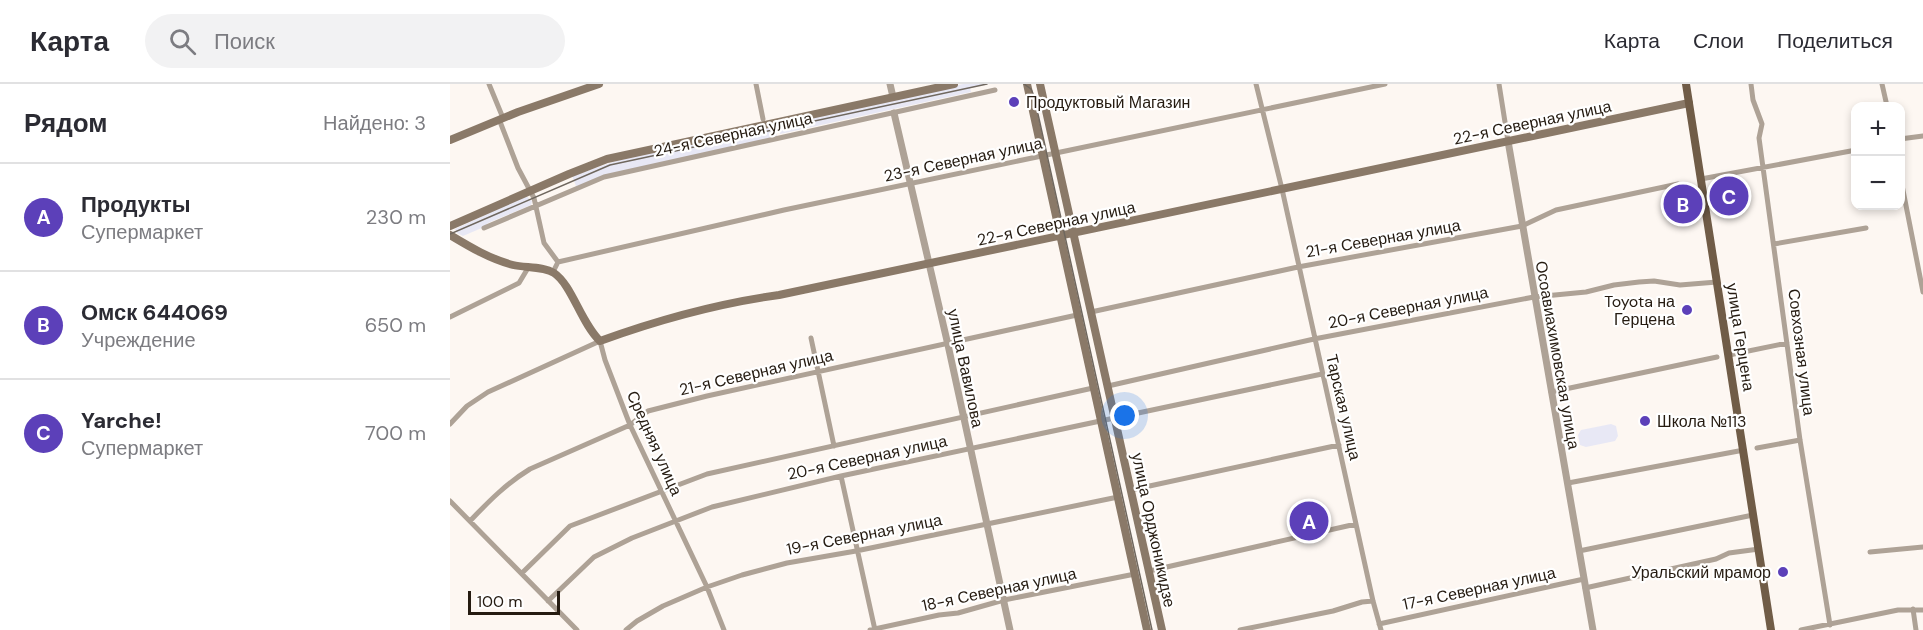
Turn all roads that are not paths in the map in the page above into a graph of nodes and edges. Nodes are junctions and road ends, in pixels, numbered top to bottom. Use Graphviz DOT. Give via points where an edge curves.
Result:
graph roads {
  1 [pos="489,84"];
  2 [pos="599,84"];
  3 [pos="756,84"];
  4 [pos="890,84"];
  5 [pos="954,84"];
  6 [pos="1027,84"];
  7 [pos="1256,84"];
  8 [pos="1385,84"];
  9 [pos="1499,84"];
  10 [pos="1686,84"];
  11 [pos="1751,84"];
  12 [pos="1882,84"];
  13 [pos="1040,85"];
  14 [pos="995,90"];
  15 [pos="893,97"];
  16 [pos="1886,102"];
  17 [pos="1689,103"];
  18 [pos="1262,109"];
  19 [pos="894,113"];
  20 [pos="501,119"];
  21 [pos="763,119"];
  22 [pos="1923,136"];
  23 [pos="1905,138"];
  24 [pos="450,140"];
  25 [pos="1508,141"];
  26 [pos="1851,151"];
  27 [pos="1055,153"];
  28 [pos="1042,156"];
  29 [pos="1764,168"];
  30 [pos="1701,179"];
  31 [pos="910,184"];
  32 [pos="1678,184"];
  33 [pos="1282,189"];
  34 [pos="531,191"];
  35 [pos="1905,200"];
  36 [pos="535,205"];
  37 [pos="450,226"];
  38 [pos="1522,226"];
  39 [pos="484,228"];
  40 [pos="1866,228"];
  41 [pos="1074,233"];
  42 [pos="1060,236"];
  43 [pos="452,238"];
  44 [pos="1774,244"];
  45 [pos="558,262"];
  46 [pos="929,263"];
  47 [pos="1298,267"];
  48 [pos="528,268"];
  49 [pos="553,272"];
  50 [pos="1717,282"];
  51 [pos="1923,292"];
  52 [pos="1534,297"];
  53 [pos="1091,312"];
  54 [pos="1077,315"];
  55 [pos="450,317"];
  56 [pos="811,338"];
  57 [pos="1314,339"];
  58 [pos="600,341"];
  59 [pos="1787,343"];
  60 [pos="948,345"];
  61 [pos="1729,355"];
  62 [pos="1717,357"];
  63 [pos="818,371"];
  64 [pos="1322,374"];
  65 [pos="1108,386"];
  66 [pos="1093,388"];
  67 [pos="1551,392"];
  68 [pos="963,416"];
  69 [pos="1115,417"];
  70 [pos="1100,421"];
  71 [pos="450,424"];
  72 [pos="630,425"];
  73 [pos="1800,440"];
  74 [pos="1339,445"];
  75 [pos="834,446"];
  76 [pos="970,448"];
  77 [pos="1757,448"];
  78 [pos="1744,450"];
  79 [pos="841,476"];
  80 [pos="1568,483"];
  81 [pos="661,490"];
  82 [pos="1131,490"];
  83 [pos="1118,497"];
  84 [pos="450,501"];
  85 [pos="1754,515"];
  86 [pos="675,520"];
  87 [pos="470,521"];
  88 [pos="987,523"];
  89 [pos="1356,524"];
  90 [pos="1923,547"];
  91 [pos="1759,549"];
  92 [pos="856,551"];
  93 [pos="1579,551"];
  94 [pos="1870,552"];
  95 [pos="1149,571"];
  96 [pos="522,573"];
  97 [pos="1135,574"];
  98 [pos="1584,579"];
  99 [pos="707,587"];
  100 [pos="1586,588"];
  101 [pos="1004,600"];
  102 [pos="548,601"];
  103 [pos="1373,602"];
  104 [pos="1914,609"];
  105 [pos="1923,610"];
  106 [pos="1830,625"];
  107 [pos="1379,628"];
  108 [pos="577,630"];
  109 [pos="626,630"];
  110 [pos="724,630"];
  111 [pos="873,630"];
  112 [pos="1010,630"];
  113 [pos="1147,630"];
  114 [pos="1162,630"];
  115 [pos="1240,630"];
  116 [pos="1593,630"];
  117 [pos="1771,630"];
  118 [pos="1801,630"];
  119 [pos="1916,630"];
  1 -- 20 [label="street"];
  2 -- 20 [label="main road"];
  3 -- 21 [label="street"];
  4 -- 15 [label="street"];
  5 -- 15 [label="main road, 24-я Северная улица"];
  6 -- 28 [label="main road, улица Орджоникидзе"];
  7 -- 18 [label="street, Тарская улица"];
  8 -- 18 [label="street, 23-я Северная улица"];
  9 -- 25 [label="street, Осоавиахимовская улица"];
  10 -- 17 [label="main road, улица Герцена"];
  11 -- 29 [label="street, Совхозная улица" via="1762,124 1759,138"];
  12 -- 16 [label="street"];
  13 -- 27 [label="main road, улица Орджоникидзе"];
  14 -- 19 [label="street, 24-я Северная улица"];
  15 -- 34 [label="main road, 24-я Северная улица" via="607,159"];
  17 -- 25 [label="main road, 22-я Северная улица"];
  17 -- 30 [label="main road, улица Герцена"];
  18 -- 27 [label="street, 23-я Северная улица"];
  18 -- 33 [label="street, Тарская улица"];
  19 -- 31 [label="street, улица Вавилова"];
  19 -- 36 [label="street, 24-я Северная улица" via="604,177"];
  20 -- 24 [label="main road"];
  20 -- 34 [label="street" via="518,168"];
  22 -- 23 [label="street"];
  25 -- 33 [label="main road, 22-я Северная улица"];
  25 -- 38 [label="street, Осоавиахимовская улица"];
  26 -- 29 [label="street"];
  27 -- 28 [label="street, 23-я Северная улица"];
  27 -- 41 [label="main road, улица Орджоникидзе"];
  28 -- 31 [label="street, 23-я Северная улица"];
  28 -- 42 [label="main road, улица Орджоникидзе"];
  29 -- 30 [label="street"];
  29 -- 44 [label="street, Совхозная улица"];
  30 -- 50 [label="main road, улица Герцена"];
  31 -- 45 [label="street, 23-я Северная улица"];
  31 -- 46 [label="street, улица Вавилова"];
  32 -- 38 [label="street, 21-я Северная улица" via="1556,210"];
  33 -- 41 [label="main road, 22-я Северная улица"];
  33 -- 47 [label="street, Тарская улица"];
  34 -- 36 [label="street"];
  34 -- 37 [label="main road, 24-я Северная улица"];
  35 -- 51 [label="street"];
  36 -- 39 [label="street, 24-я Северная улица"];
  36 -- 45 [label="street" via="544,243"];
  38 -- 47 [label="street, 21-я Северная улица"];
  38 -- 52 [label="street, Осоавиахимовская улица"];
  40 -- 44 [label="street"];
  41 -- 42 [label="main road, 22-я Северная улица"];
  41 -- 53 [label="main road, улица Орджоникидзе"];
  42 -- 46 [label="main road, 22-я Северная улица"];
  42 -- 54 [label="main road, улица Орджоникидзе"];
  43 -- 48 [label="main road" via="488,256"];
  44 -- 59 [label="street, Совхозная улица"];
  45 -- 49 [label="street"];
  46 -- 58 [label="main road, 22-я Северная улица" via="759,297"];
  46 -- 60 [label="street, улица Вавилова"];
  47 -- 53 [label="street, 21-я Северная улица"];
  47 -- 57 [label="street, Тарская улица"];
  48 -- 49 [label="main road"];
  48 -- 55 [label="street" via="519,282"];
  49 -- 58 [label="main road, Средняя улица"];
  50 -- 52 [label="street, 20-я Северная улица" via="1639,282"];
  50 -- 61 [label="main road, улица Герцена"];
  52 -- 57 [label="street, 20-я Северная улица"];
  52 -- 67 [label="street, Осоавиахимовская улица"];
  53 -- 65 [label="main road, улица Орджоникидзе"];
  54 -- 60 [label="street, 21-я Северная улица"];
  54 -- 66 [label="main road, улица Орджоникидзе"];
  56 -- 63 [label="street"];
  57 -- 64 [label="street, Тарская улица"];
  57 -- 65 [label="street, 20-я Северная улица"];
  58 -- 71 [label="street, 22-я Северная улица" via="488,392"];
  58 -- 72 [label="street, Средняя улица"];
  59 -- 61 [label="street"];
  59 -- 73 [label="street, Совхозная улица"];
  60 -- 63 [label="street, 21-я Северная улица"];
  60 -- 68 [label="street, улица Вавилова"];
  61 -- 78 [label="main road, улица Герцена"];
  62 -- 67 [label="street"];
  63 -- 72 [label="street, 21-я Северная улица" via="648,411"];
  63 -- 75 [label="street"];
  64 -- 69 [label="street, 20-я Северная улица"];
  64 -- 74 [label="street, Тарская улица"];
  65 -- 69 [label="main road, улица Орджоникидзе"];
  66 -- 68 [label="street, 20-я Северная улица"];
  66 -- 70 [label="main road, улица Орджоникидзе"];
  67 -- 80 [label="street, Осоавиахимовская улица"];
  68 -- 75 [label="street, 20-я Северная улица"];
  68 -- 76 [label="street, улица Вавилова"];
  69 -- 70 [label="street, 20-я Северная улица"];
  69 -- 82 [label="main road, улица Орджоникидзе"];
  70 -- 76 [label="street, 20-я Северная улица"];
  70 -- 83 [label="main road, улица Орджоникидзе"];
  72 -- 81 [label="street, Средняя улица"];
  72 -- 87 [label="street, 21-я Северная улица" via="518,476"];
  73 -- 77 [label="street"];
  73 -- 106 [label="street, Совхозная улица"];
  74 -- 82 [label="street"];
  74 -- 89 [label="street, Тарская улица"];
  75 -- 81 [label="street, 20-я Северная улица" via="707,474"];
  76 -- 79 [label="street, 20-я Северная улица"];
  76 -- 88 [label="street, улица Вавилова"];
  78 -- 80 [label="street"];
  78 -- 85 [label="main road, улица Герцена"];
  79 -- 86 [label="street, 20-я Северная улица" via="712,507"];
  79 -- 92 [label="street"];
  80 -- 93 [label="street, Осоавиахимовская улица"];
  81 -- 86 [label="street, Средняя улица"];
  81 -- 96 [label="street, 20-я Северная улица" via="570,526"];
  82 -- 95 [label="main road, улица Орджоникидзе"];
  83 -- 88 [label="street, 19-я Северная улица"];
  83 -- 97 [label="main road, улица Орджоникидзе"];
  84 -- 87 [label="street"];
  85 -- 91 [label="main road, улица Герцена"];
  85 -- 93 [label="street"];
  86 -- 99 [label="street, Средняя улица"];
  86 -- 102 [label="street, 20-я Северная улица" via="594,557"];
  87 -- 96 [label="street"];
  88 -- 92 [label="street, 19-я Северная улица"];
  88 -- 101 [label="street, улица Вавилова"];
  89 -- 95 [label="street"];
  89 -- 103 [label="street, Тарская улица"];
  90 -- 94 [label="street"];
  91 -- 100 [label="street"];
  91 -- 117 [label="main road, улица Герцена"];
  92 -- 99 [label="street, 19-я Северная улица" via="787,563"];
  92 -- 111 [label="street"];
  93 -- 98 [label="street, Осоавиахимовская улица"];
  95 -- 114 [label="main road, улица Орджоникидзе"];
  96 -- 102 [label="street"];
  97 -- 101 [label="street, 18-я Северная улица"];
  97 -- 113 [label="main road, улица Орджоникидзе"];
  98 -- 100 [label="street, Осоавиахимовская улица"];
  98 -- 107 [label="street, 17-я Северная улица"];
  99 -- 109 [label="street, 19-я Северная улица" via="663,606"];
  99 -- 110 [label="street, Средняя улица"];
  100 -- 116 [label="street, Осоавиахимовская улица"];
  101 -- 111 [label="street, 18-я Северная улица"];
  101 -- 112 [label="street, улица Вавилова"];
  102 -- 108 [label="street"];
  103 -- 107 [label="street, Тарская улица"];
  103 -- 115 [label="street"];
  104 -- 105 [label="street"];
  104 -- 106 [label="street"];
  104 -- 119 [label="street"];
  106 -- 118 [label="street"];
}
